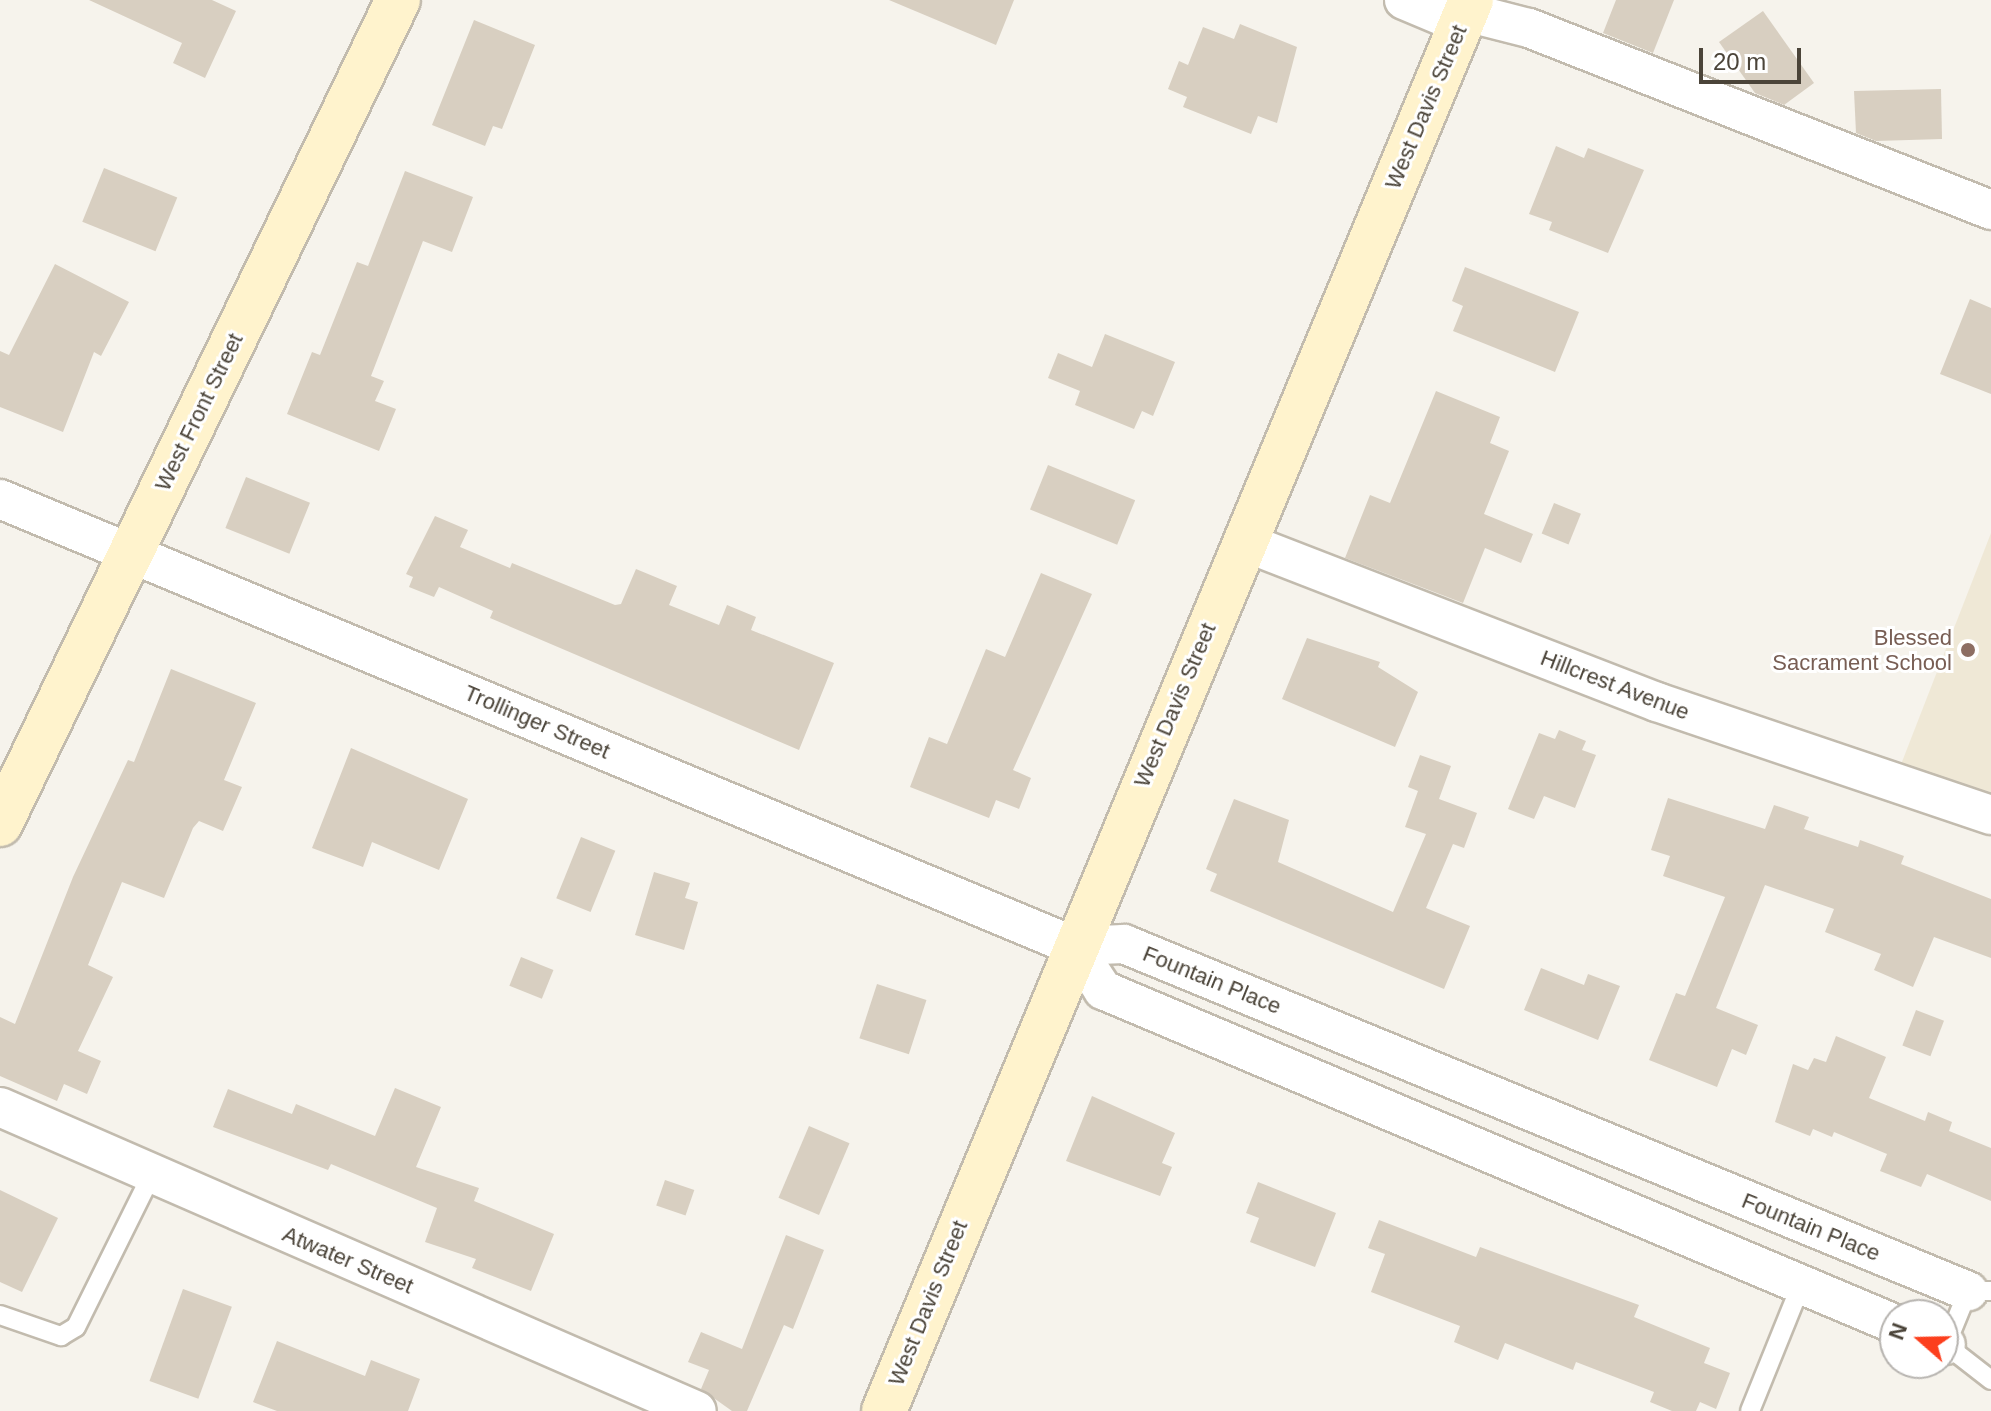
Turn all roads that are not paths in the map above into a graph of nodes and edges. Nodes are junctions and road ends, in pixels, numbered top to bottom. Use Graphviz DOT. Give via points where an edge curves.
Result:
graph roads {
  1 [pos="398,0"];
  2 [pos="1404,0"];
  3 [pos="1466,12"];
  4 [pos="1991,210"];
  5 [pos="0,499"];
  6 [pos="1244,542"];
  7 [pos="132,553"];
  8 [pos="1991,815"];
  9 [pos="0,824"];
  10 [pos="1074,946"];
  11 [pos="0,1107"];
  12 [pos="152,1174"];
  13 [pos="1801,1285"];
  14 [pos="1980,1291"];
  15 [pos="0,1315"];
  16 [pos="1879,1317"];
  17 [pos="1959,1322"];
  18 [pos="1959,1356"];
  19 [pos="1991,1380"];
  20 [pos="697,1411"];
  21 [pos="884,1411"];
  22 [pos="1750,1411"];
  1 -- 7 [label="street, West Front Street"];
  2 -- 3 [label="street"];
  3 -- 4 [label="street" via="1529,28"];
  3 -- 6 [label="street, West Davis Street"];
  5 -- 7 [label="street, Trollinger Street"];
  6 -- 8 [label="street, Hillcrest Avenue" via="1657,702"];
  6 -- 10 [label="street, West Davis Street"];
  7 -- 9 [label="street, West Front Street"];
  7 -- 10 [label="street, Trollinger Street"];
  10 -- 13 [label="street" via="1103,990"];
  10 -- 14 [label="street, Fountain Place" via="1124,944"];
  10 -- 21 [label="street, West Davis Street"];
  11 -- 12 [label="street, Atwater Street"];
  12 -- 15 [label="lane" via="76,1327 61,1336"];
  12 -- 20 [label="street, Atwater Street"];
  13 -- 16 [label="street"];
  13 -- 22 [label="lane"];
  14 -- 17 [label="lane"];
  18 -- 19 [label="lane"];
}
